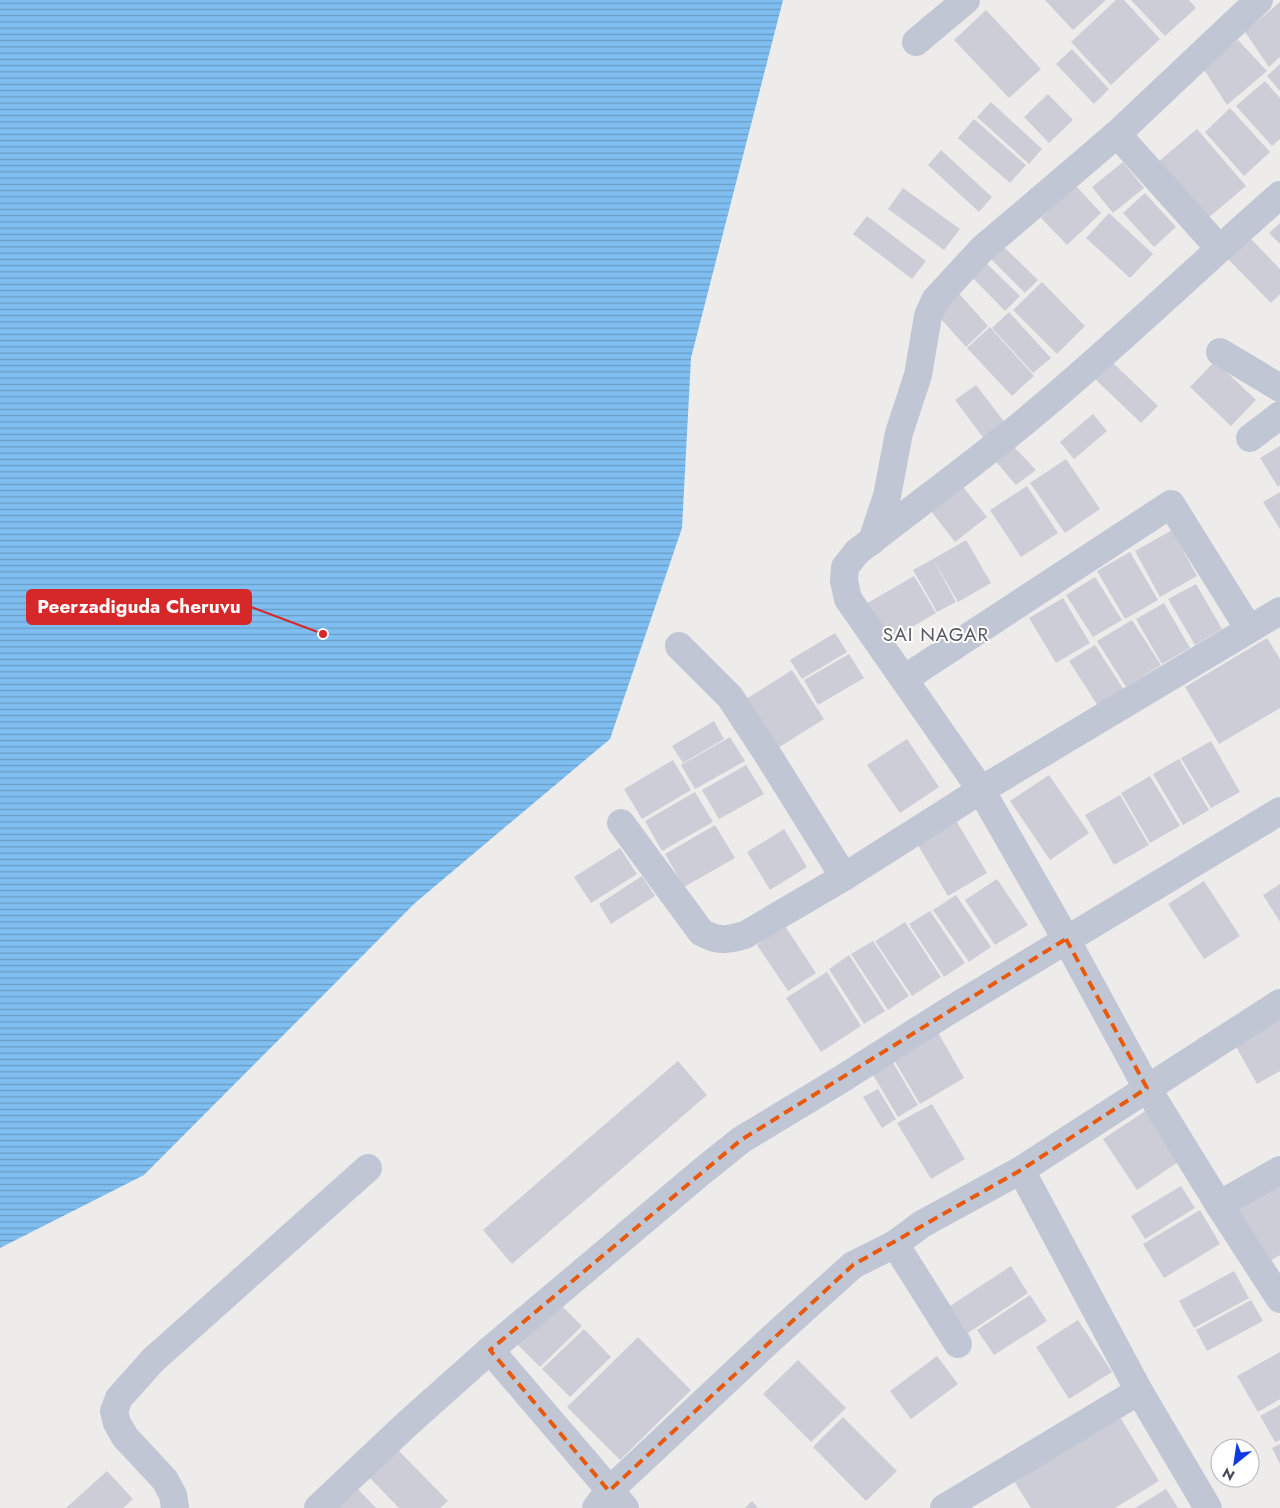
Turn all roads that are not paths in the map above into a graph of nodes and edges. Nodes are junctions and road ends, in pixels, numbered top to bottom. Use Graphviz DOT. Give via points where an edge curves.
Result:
graph roads {
  1 [pos="966,0"];
  2 [pos="1259,0"];
  3 [pos="916,42"];
  4 [pos="1117,134"];
  5 [pos="1280,195"];
  6 [pos="1219,248"];
  7 [pos="1220,352"];
  8 [pos="1280,388"];
  9 [pos="1280,415"];
  10 [pos="1250,438"];
  11 [pos="872,541"];
  12 [pos="1280,611"];
  13 [pos="1249,630"];
  14 [pos="679,646"];
  15 [pos="904,679"];
  16 [pos="981,790"];
  17 [pos="1280,811"];
  18 [pos="621,823"];
  19 [pos="844,877"];
  20 [pos="1066,939"];
  21 [pos="1280,1003"];
  22 [pos="1148,1088"];
  23 [pos="368,1168"];
  24 [pos="1021,1170"];
  25 [pos="1280,1170"];
  26 [pos="1219,1205"];
  27 [pos="895,1244"];
  28 [pos="1280,1300"];
  29 [pos="958,1344"];
  30 [pos="490,1350"];
  31 [pos="1139,1391"];
  32 [pos="610,1502"];
  33 [pos="175,1508"];
  34 [pos="318,1508"];
  35 [pos="944,1508"];
  36 [pos="1208,1508"];
  1 -- 3 [label="street"];
  2 -- 4 [label="street"];
  4 -- 6 [label="street"];
  4 -- 11 [label="street" via="982,250 935,300 928,316 918,375 899,432 887,496"];
  5 -- 6 [label="street"];
  6 -- 11 [label="street" via="1022,424"];
  7 -- 8 [label="street"];
  9 -- 10 [label="street"];
  11 -- 15 [label="street" via="845,567 848,599"];
  12 -- 13 [label="street"];
  13 -- 15 [label="street" via="1170,504"];
  13 -- 16 [label="street"];
  14 -- 19 [label="street" via="730,697"];
  15 -- 16 [label="street"];
  16 -- 19 [label="street"];
  16 -- 20 [label="street"];
  17 -- 20 [label="street"];
  18 -- 19 [label="street" via="701,932 711,938 728,940 745,935"];
  20 -- 22 [label="street"];
  20 -- 30 [label="street" via="741,1140"];
  21 -- 22 [label="street"];
  22 -- 24 [label="street"];
  22 -- 26 [label="street"];
  23 -- 33 [label="street" via="153,1360 119,1398 114,1411 117,1423 125,1437 165,1480"];
  24 -- 27 [label="street" via="922,1224"];
  24 -- 31 [label="street"];
  25 -- 26 [label="street"];
  26 -- 28 [label="street"];
  27 -- 29 [label="street"];
  27 -- 32 [label="street" via="853,1266 773,1337"];
  30 -- 32 [label="street"];
  30 -- 34 [label="street"];
  31 -- 35 [label="street"];
  31 -- 36 [label="street"];
}
